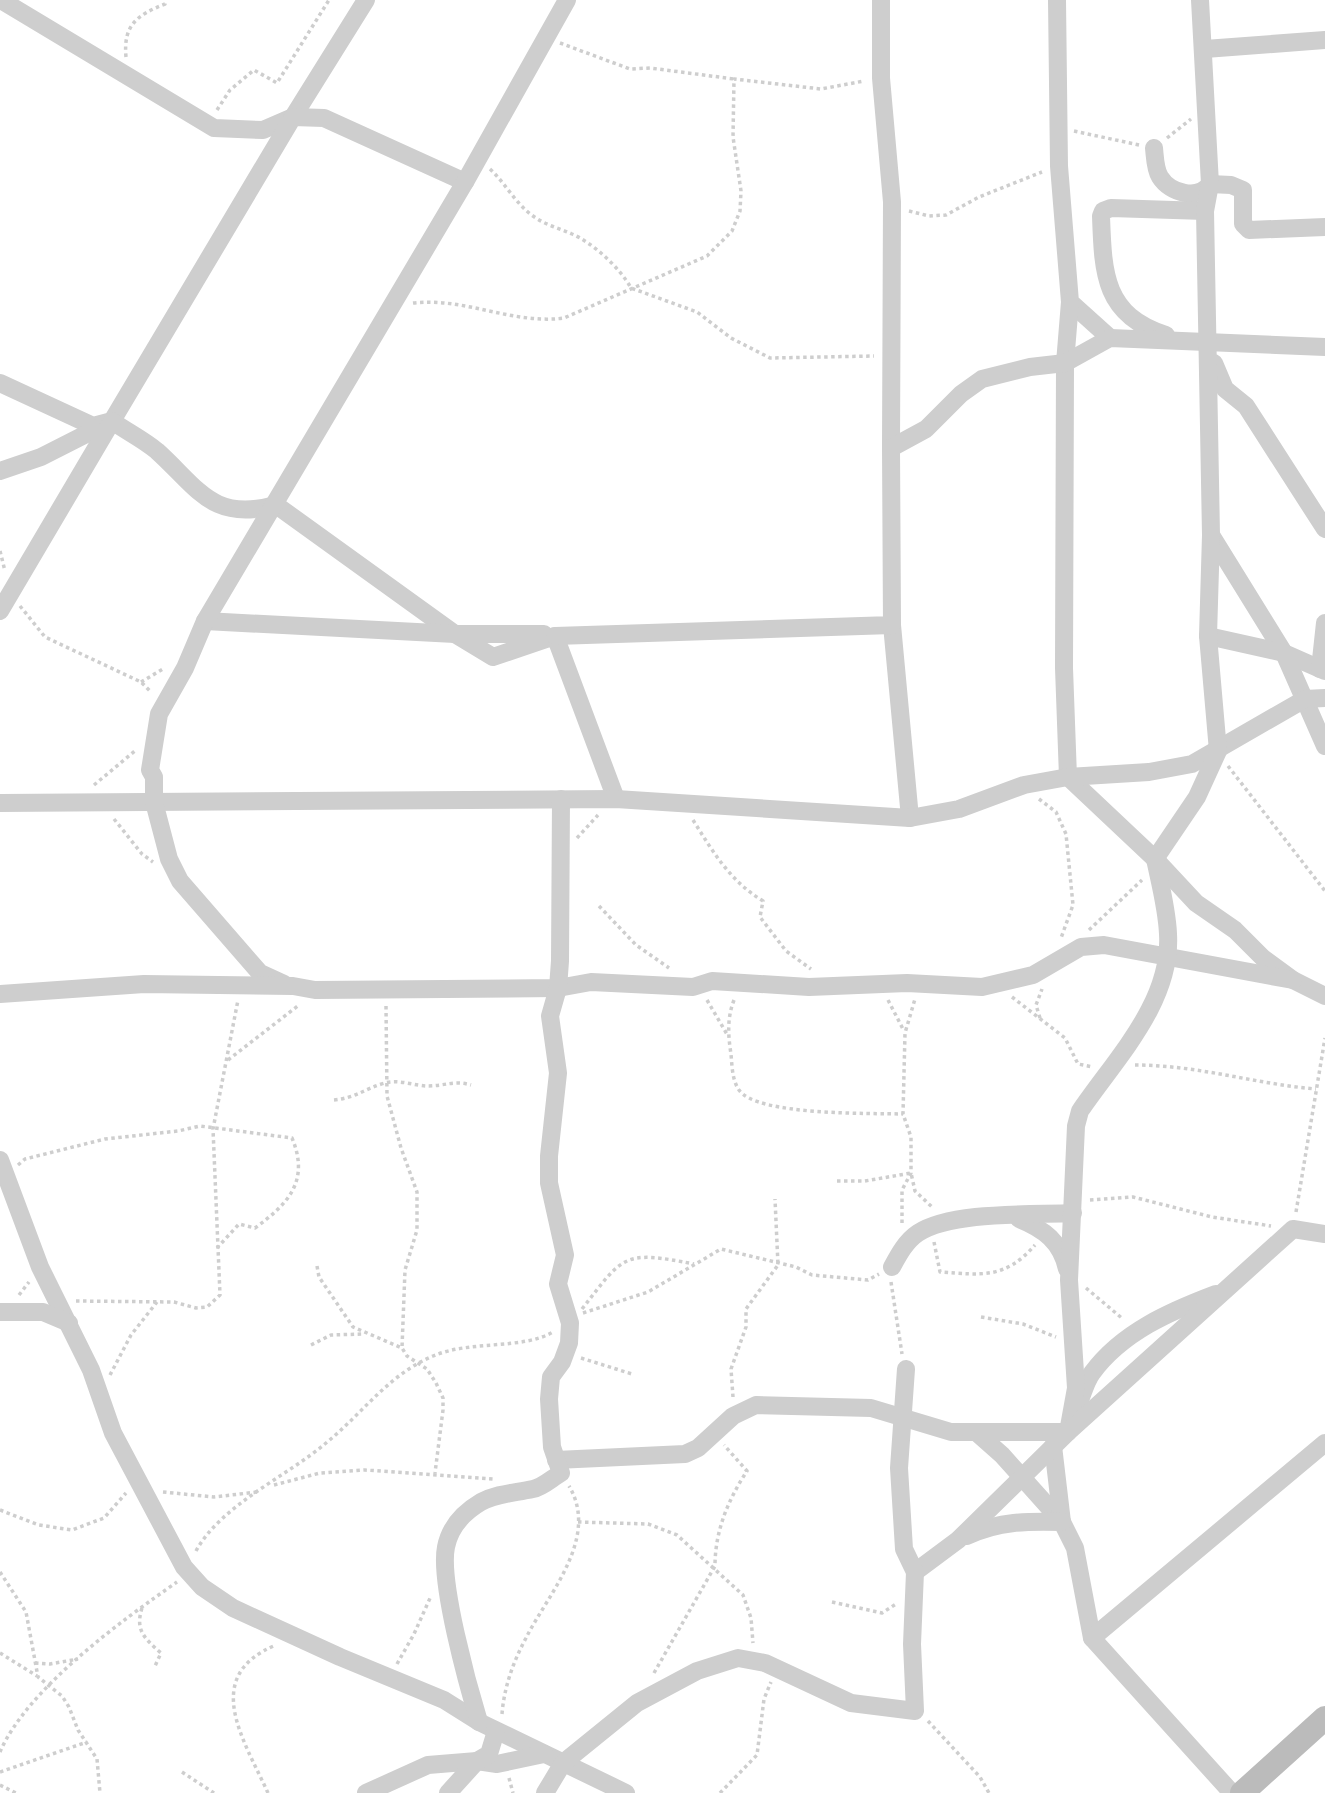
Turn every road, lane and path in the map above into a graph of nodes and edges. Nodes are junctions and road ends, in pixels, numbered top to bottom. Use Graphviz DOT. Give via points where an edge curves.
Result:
graph roads {
  1 [pos="1,0"];
  2 [pos="166,0"];
  3 [pos="330,0"];
  4 [pos="366,0"];
  5 [pos="567,0"];
  6 [pos="881,0"];
  7 [pos="1057,0"];
  8 [pos="1200,0"];
  9 [pos="1325,40"];
  10 [pos="542,45"];
  11 [pos="1205,49"];
  12 [pos="128,77"];
  13 [pos="881,78"];
  14 [pos="734,79"];
  15 [pos="1207,106"];
  16 [pos="293,117"];
  17 [pos="208,124"];
  18 [pos="1059,127"];
  19 [pos="1154,148"];
  20 [pos="477,159"];
  21 [pos="1059,166"];
  22 [pos="465,182"];
  23 [pos="1210,184"];
  24 [pos="892,202"];
  25 [pos="1205,211"];
  26 [pos="1325,227"];
  27 [pos="631,288"];
  28 [pos="1070,302"];
  29 [pos="390,306"];
  30 [pos="1110,338"];
  31 [pos="1186,340"];
  32 [pos="1209,342"];
  33 [pos="1325,347"];
  34 [pos="890,355"];
  35 [pos="1065,363"];
  36 [pos="0,383"];
  37 [pos="112,421"];
  38 [pos="891,448"];
  39 [pos="0,471"];
  40 [pos="276,505"];
  41 [pos="1325,510"];
  42 [pos="1325,523"];
  43 [pos="1325,529"];
  44 [pos="1211,536"];
  45 [pos="0,551"];
  46 [pos="10,594"];
  47 [pos="0,611"];
  48 [pos="205,621"];
  49 [pos="1325,623"];
  50 [pos="892,625"];
  51 [pos="455,634"];
  52 [pos="574,634"];
  53 [pos="555,636"];
  54 [pos="1208,636"];
  55 [pos="1284,653"];
  56 [pos="1323,670"];
  57 [pos="1325,698"];
  58 [pos="1305,699"];
  59 [pos="163,708"];
  60 [pos="1321,719"];
  61 [pos="156,725"];
  62 [pos="1325,746"];
  63 [pos="1218,751"];
  64 [pos="1068,777"];
  65 [pos="1024,785"];
  66 [pos="94,794"];
  67 [pos="561,799"];
  68 [pos="616,799"];
  69 [pos="154,802"];
  70 [pos="0,803"];
  71 [pos="683,803"];
  72 [pos="910,818"];
  73 [pos="559,852"];
  74 [pos="1155,859"];
  75 [pos="180,881"];
  76 [pos="1325,891"];
  77 [pos="598,906"];
  78 [pos="1079,939"];
  79 [pos="1167,958"];
  80 [pos="1051,964"];
  81 [pos="1293,980"];
  82 [pos="907,983"];
  83 [pos="868,984"];
  84 [pos="746,985"];
  85 [pos="844,985"];
  86 [pos="293,986"];
  87 [pos="992,986"];
  88 [pos="693,987"];
  89 [pos="240,988"];
  90 [pos="558,988"];
  91 [pos="315,990"];
  92 [pos="386,990"];
  93 [pos="0,994"];
  94 [pos="1325,996"];
  95 [pos="905,1033"];
  96 [pos="729,1037"];
  97 [pos="1325,1038"];
  98 [pos="226,1061"];
  99 [pos="1110,1068"];
  100 [pos="387,1082"];
  101 [pos="471,1085"];
  102 [pos="1316,1089"];
  103 [pos="334,1100"];
  104 [pos="903,1114"];
  105 [pos="212,1129"];
  106 [pos="3,1167"];
  107 [pos="911,1173"];
  108 [pos="837,1181"];
  109 [pos="775,1199"];
  110 [pos="1073,1207"];
  111 [pos="1013,1216"];
  112 [pos="959,1218"];
  113 [pos="928,1227"];
  114 [pos="1293,1229"];
  115 [pos="1046,1232"];
  116 [pos="901,1234"];
  117 [pos="1325,1234"];
  118 [pos="217,1248"];
  119 [pos="39,1263"];
  120 [pos="696,1265"];
  121 [pos="778,1265"];
  122 [pos="317,1266"];
  123 [pos="892,1267"];
  124 [pos="1069,1280"];
  125 [pos="1226,1290"];
  126 [pos="58,1301"];
  127 [pos="157,1302"];
  128 [pos="5,1307"];
  129 [pos="1110,1309"];
  130 [pos="981,1317"];
  131 [pos="570,1319"];
  132 [pos="69,1323"];
  133 [pos="363,1334"];
  134 [pos="311,1345"];
  135 [pos="1073,1345"];
  136 [pos="402,1348"];
  137 [pos="566,1352"];
  138 [pos="417,1364"];
  139 [pos="906,1369"];
  140 [pos="632,1374"];
  141 [pos="99,1395"];
  142 [pos="733,1416"];
  143 [pos="904,1416"];
  144 [pos="718,1431"];
  145 [pos="976,1432"];
  146 [pos="1068,1432"];
  147 [pos="1325,1443"];
  148 [pos="1053,1446"];
  149 [pos="558,1466"];
  150 [pos="435,1473"];
  151 [pos="1022,1476"];
  152 [pos="143,1488"];
  153 [pos="526,1490"];
  154 [pos="260,1491"];
  155 [pos="0,1510"];
  156 [pos="578,1522"];
  157 [pos="1062,1522"];
  158 [pos="958,1540"];
  159 [pos="712,1567"];
  160 [pos="187,1570"];
  161 [pos="0,1572"];
  162 [pos="915,1572"];
  163 [pos="431,1593"];
  164 [pos="913,1594"];
  165 [pos="832,1602"];
  166 [pos="142,1605"];
  167 [pos="1091,1638"];
  168 [pos="309,1643"];
  169 [pos="0,1653"];
  170 [pos="79,1658"];
  171 [pos="754,1661"];
  172 [pos="35,1663"];
  173 [pos="155,1665"];
  174 [pos="781,1669"];
  175 [pos="38,1677"];
  176 [pos="387,1677"];
  177 [pos="48,1686"];
  178 [pos="638,1703"];
  179 [pos="915,1711"];
  180 [pos="1325,1718"];
  181 [pos="479,1722"];
  182 [pos="503,1734"];
  183 [pos="87,1742"];
  184 [pos="0,1752"];
  185 [pos="544,1754"];
  186 [pos="477,1761"];
  187 [pos="563,1763"];
  188 [pos="0,1772"];
  189 [pos="182,1772"];
  190 [pos="0,1785"];
  191 [pos="16,1793"];
  192 [pos="100,1793"];
  193 [pos="214,1793"];
  194 [pos="268,1793"];
  195 [pos="366,1793"];
  196 [pos="448,1793"];
  197 [pos="545,1793"];
  198 [pos="626,1793"];
  199 [pos="720,1793"];
  200 [pos="989,1793"];
  201 [pos="1233,1793"];
  202 [pos="1242,1793"];
  1 -- 12 [label="street"];
  2 -- 12 [label="path" via="139,15 125,40"];
  3 -- 17 [label="path" via="277,83 254,70 230,90"];
  4 -- 16 [label="street"];
  5 -- 10 [label="street"];
  6 -- 13 [label="street"];
  7 -- 18 [label="street"];
  8 -- 11 [label="street"];
  9 -- 11 [label="street"];
  10 -- 14 [label="path" via="572,45 630,69"];
  10 -- 20 [label="street"];
  11 -- 15 [label="street"];
  12 -- 17 [label="street"];
  13 -- 14 [label="path" via="821,89"];
  13 -- 24 [label="street"];
  14 -- 27 [label="path" via="733,137 741,191 732,231 707,256"];
  15 -- 19 [label="path"];
  15 -- 23 [label="street"];
  16 -- 17 [label="street" via="263,130"];
  16 -- 22 [label="street" via="324,117"];
  16 -- 37 [label="street"];
  18 -- 19 [label="path"];
  18 -- 21 [label="street"];
  19 -- 23 [label="street" via="1157,173 1173,189 1197,193"];
  20 -- 22 [label="street"];
  20 -- 27 [label="path" via="533,216 587,243"];
  21 -- 24 [label="path" via="946,215 929,216"];
  21 -- 28 [label="street"];
  22 -- 29 [label="street"];
  23 -- 25 [label="street"];
  23 -- 26 [label="street" via="1243,190 1243,224 1249,230"];
  24 -- 34 [label="street"];
  25 -- 31 [label="street" via="1111,208 1101,216 1104,268 1116,301 1135,322"];
  25 -- 32 [label="street"];
  27 -- 29 [label="path" via="580,313 542,321 443,302"];
  27 -- 34 [label="path" via="697,312 731,338 779,360"];
  28 -- 30 [label="street"];
  28 -- 35 [label="street"];
  29 -- 40 [label="street"];
  30 -- 31 [label="street"];
  30 -- 35 [label="street"];
  31 -- 32 [label="street"];
  32 -- 33 [label="street"];
  32 -- 43 [label="street" via="1221,384 1246,406"];
  32 -- 44 [label="street"];
  34 -- 38 [label="street"];
  35 -- 38 [label="street" via="982,379 926,429"];
  35 -- 64 [label="street"];
  36 -- 37 [label="street" via="93,426"];
  37 -- 39 [label="street" via="41,457"];
  37 -- 40 [label="street" via="156,450 208,499 251,511"];
  37 -- 46 [label="street"];
  38 -- 50 [label="street"];
  40 -- 48 [label="street"];
  40 -- 51 [label="street"];
  41 -- 42 [label="street"];
  44 -- 54 [label="street"];
  44 -- 55 [label="street"];
  45 -- 46 [label="path"];
  46 -- 47 [label="street"];
  46 -- 59 [label="path" via="45,637 141,682"];
  48 -- 51 [label="street"];
  48 -- 59 [label="street"];
  49 -- 56 [label="street"];
  50 -- 52 [label="street"];
  50 -- 72 [label="street"];
  51 -- 52 [label="street"];
  51 -- 53 [label="street" via="493,657"];
  52 -- 53 [label="street"];
  53 -- 68 [label="street"];
  54 -- 55 [label="street"];
  54 -- 63 [label="street"];
  55 -- 56 [label="street"];
  55 -- 58 [label="street"];
  57 -- 58 [label="street"];
  58 -- 60 [label="street"];
  58 -- 63 [label="street"];
  59 -- 61 [label="street"];
  60 -- 62 [label="street"];
  61 -- 66 [label="path"];
  61 -- 69 [label="street" via="150,770"];
  63 -- 64 [label="street" via="1192,764 1149,772"];
  63 -- 74 [label="street" via="1197,797"];
  63 -- 76 [label="path"];
  64 -- 65 [label="street"];
  64 -- 74 [label="street"];
  65 -- 72 [label="street" via="958,809"];
  65 -- 80 [label="path" via="1056,812 1066,834 1073,905"];
  66 -- 69 [label="street"];
  66 -- 70 [label="street"];
  66 -- 75 [label="path" via="142,854"];
  67 -- 68 [label="street"];
  67 -- 69 [label="street"];
  67 -- 73 [label="street"];
  68 -- 71 [label="street"];
  68 -- 73 [label="path"];
  69 -- 75 [label="street" via="169,859"];
  71 -- 72 [label="street"];
  71 -- 85 [label="path" via="724,869 763,901 760,917 786,951 800,964"];
  73 -- 90 [label="street"];
  74 -- 78 [label="path" via="1144,878"];
  74 -- 79 [label="street" via="1169,935"];
  74 -- 81 [label="street" via="1196,903"];
  75 -- 86 [label="street" via="260,973"];
  77 -- 88 [label="path" via="636,945"];
  79 -- 80 [label="street" via="1104,945 1081,947"];
  79 -- 81 [label="street"];
  79 -- 99 [label="street" via="1152,1006"];
  80 -- 87 [label="street" via="1033,975"];
  81 -- 94 [label="street"];
  82 -- 83 [label="street"];
  82 -- 87 [label="street"];
  82 -- 95 [label="path" via="917,996"];
  83 -- 85 [label="street"];
  83 -- 95 [label="path" via="890,1002"];
  84 -- 85 [label="street"];
  84 -- 88 [label="street" via="712,981"];
  84 -- 96 [label="path" via="729,1014"];
  86 -- 89 [label="street"];
  86 -- 91 [label="street"];
  87 -- 99 [label="path" via="1065,1038 1078,1064"];
  88 -- 90 [label="street" via="591,982"];
  88 -- 96 [label="path" via="708,1001"];
  89 -- 93 [label="street" via="144,984"];
  89 -- 98 [label="path"];
  90 -- 92 [label="street"];
  90 -- 131 [label="street" via="550,1016 558,1073 549,1156 565,1255 558,1284"];
  91 -- 92 [label="street"];
  91 -- 98 [label="path"];
  92 -- 100 [label="path"];
  95 -- 104 [label="path"];
  96 -- 104 [label="path" via="734,1077 740,1091 752,1101 822,1114"];
  97 -- 102 [label="path"];
  98 -- 105 [label="path"];
  99 -- 102 [label="path" via="1174,1066"];
  99 -- 110 [label="street" via="1080,1111 1076,1126"];
  100 -- 101 [label="path"];
  100 -- 103 [label="path" via="363,1094"];
  100 -- 136 [label="path" via="390,1115 417,1192 417,1230 405,1270"];
  102 -- 114 [label="path"];
  104 -- 107 [label="path" via="911,1137"];
  105 -- 106 [label="path" via="200,1126 105,1139"];
  105 -- 118 [label="path"];
  105 -- 118 [label="path" via="292,1138 298,1151 297,1187 281,1209 255,1228 239,1224"];
  106 -- 119 [label="street"];
  107 -- 108 [label="path"];
  107 -- 112 [label="path" via="922,1199"];
  107 -- 116 [label="path" via="902,1190"];
  109 -- 121 [label="path"];
  110 -- 111 [label="street"];
  110 -- 114 [label="path" via="1133,1197 1212,1217"];
  110 -- 124 [label="street"];
  111 -- 112 [label="street"];
  111 -- 115 [label="street"];
  112 -- 113 [label="street"];
  113 -- 115 [label="path" via="940,1272 962,1274 1012,1268"];
  113 -- 123 [label="street" via="904,1246"];
  114 -- 117 [label="street"];
  114 -- 125 [label="street"];
  115 -- 124 [label="street" via="1060,1249"];
  118 -- 127 [label="path" via="220,1295 207,1307"];
  119 -- 126 [label="street"];
  119 -- 128 [label="path"];
  120 -- 121 [label="path" via="720,1249"];
  120 -- 131 [label="path" via="648,1292"];
  120 -- 131 [label="path" via="663,1258 626,1261 614,1267"];
  121 -- 123 [label="path" via="812,1275 868,1280"];
  121 -- 142 [label="path" via="746,1309 746,1327 731,1369"];
  122 -- 133 [label="path" via="319,1278 339,1308"];
  123 -- 139 [label="path" via="894,1308"];
  124 -- 129 [label="path" via="1085,1287"];
  124 -- 135 [label="street"];
  125 -- 146 [label="street"];
  125 -- 146 [label="street" via="1152,1322 1115,1348 1091,1374"];
  126 -- 127 [label="path"];
  126 -- 132 [label="street"];
  127 -- 141 [label="path" via="131,1335"];
  128 -- 132 [label="street" via="43,1312"];
  130 -- 135 [label="path" via="1023,1324"];
  131 -- 137 [label="street"];
  131 -- 138 [label="path" via="545,1336 471,1344"];
  132 -- 141 [label="street"];
  133 -- 134 [label="path" via="331,1335"];
  133 -- 136 [label="path"];
  135 -- 146 [label="street" via="1076,1388"];
  136 -- 138 [label="path"];
  137 -- 140 [label="path"];
  137 -- 149 [label="street" via="551,1377 549,1399"];
  138 -- 150 [label="path" via="427,1369 443,1398"];
  138 -- 154 [label="path" via="392,1380 324,1445"];
  139 -- 143 [label="street"];
  141 -- 152 [label="street" via="113,1433"];
  142 -- 143 [label="street" via="756,1405 871,1408"];
  142 -- 144 [label="street"];
  143 -- 145 [label="street" via="929,1428"];
  143 -- 162 [label="street" via="901,1508 904,1549"];
  144 -- 149 [label="street" via="685,1454"];
  144 -- 159 [label="path" via="718,1439 747,1471 727,1502"];
  145 -- 146 [label="street"];
  145 -- 151 [label="street"];
  146 -- 148 [label="street"];
  147 -- 167 [label="street"];
  148 -- 151 [label="street"];
  148 -- 157 [label="street"];
  149 -- 153 [label="street" via="536,1489"];
  149 -- 156 [label="path" via="577,1499"];
  150 -- 153 [label="path" via="485,1476"];
  150 -- 154 [label="path" via="320,1473"];
  151 -- 157 [label="street"];
  151 -- 158 [label="street"];
  152 -- 154 [label="path" via="214,1497"];
  152 -- 155 [label="path" via="124,1494 104,1518 72,1530 39,1525"];
  152 -- 160 [label="street"];
  153 -- 181 [label="street" via="482,1502 462,1516 445,1549 466,1681"];
  154 -- 160 [label="path" via="215,1524"];
  156 -- 159 [label="path" via="648,1524 677,1535"];
  156 -- 182 [label="path" via="561,1580 524,1640 506,1688"];
  157 -- 158 [label="street" via="1009,1523"];
  157 -- 167 [label="street" via="1075,1548"];
  158 -- 162 [label="street"];
  159 -- 171 [label="path" via="743,1595 751,1618"];
  159 -- 178 [label="path"];
  160 -- 166 [label="path" via="176,1583"];
  160 -- 168 [label="street" via="202,1587 233,1608"];
  161 -- 172 [label="path" via="26,1612"];
  162 -- 164 [label="street"];
  163 -- 176 [label="path" via="414,1634"];
  164 -- 165 [label="path" via="883,1613"];
  164 -- 179 [label="street"];
  166 -- 170 [label="path"];
  166 -- 173 [label="path" via="139,1632 161,1653"];
  167 -- 201 [label="street"];
  168 -- 176 [label="street"];
  168 -- 194 [label="path" via="282,1642 256,1654 241,1667 233,1688 233,1713"];
  169 -- 175 [label="path"];
  170 -- 172 [label="path"];
  170 -- 177 [label="path"];
  171 -- 174 [label="street"];
  171 -- 178 [label="street" via="738,1658 696,1671"];
  172 -- 175 [label="path"];
  174 -- 179 [label="street" via="851,1703"];
  174 -- 199 [label="path" via="764,1699 757,1755"];
  175 -- 177 [label="path"];
  176 -- 181 [label="street" via="444,1700"];
  177 -- 183 [label="path" via="62,1696"];
  177 -- 184 [label="path"];
  178 -- 187 [label="street"];
  179 -- 200 [label="path" via="942,1732"];
  180 -- 202 [label="main road"];
  181 -- 182 [label="street"];
  182 -- 185 [label="street"];
  182 -- 186 [label="street" via="489,1754"];
  183 -- 188 [label="path"];
  183 -- 192 [label="path" via="97,1759"];
  185 -- 186 [label="street" via="497,1764"];
  185 -- 187 [label="street"];
  186 -- 195 [label="street" via="428,1765"];
  186 -- 196 [label="street"];
  187 -- 197 [label="street"];
  187 -- 198 [label="street"];
  189 -- 193 [label="path"];
  190 -- 191 [label="path"];
}
